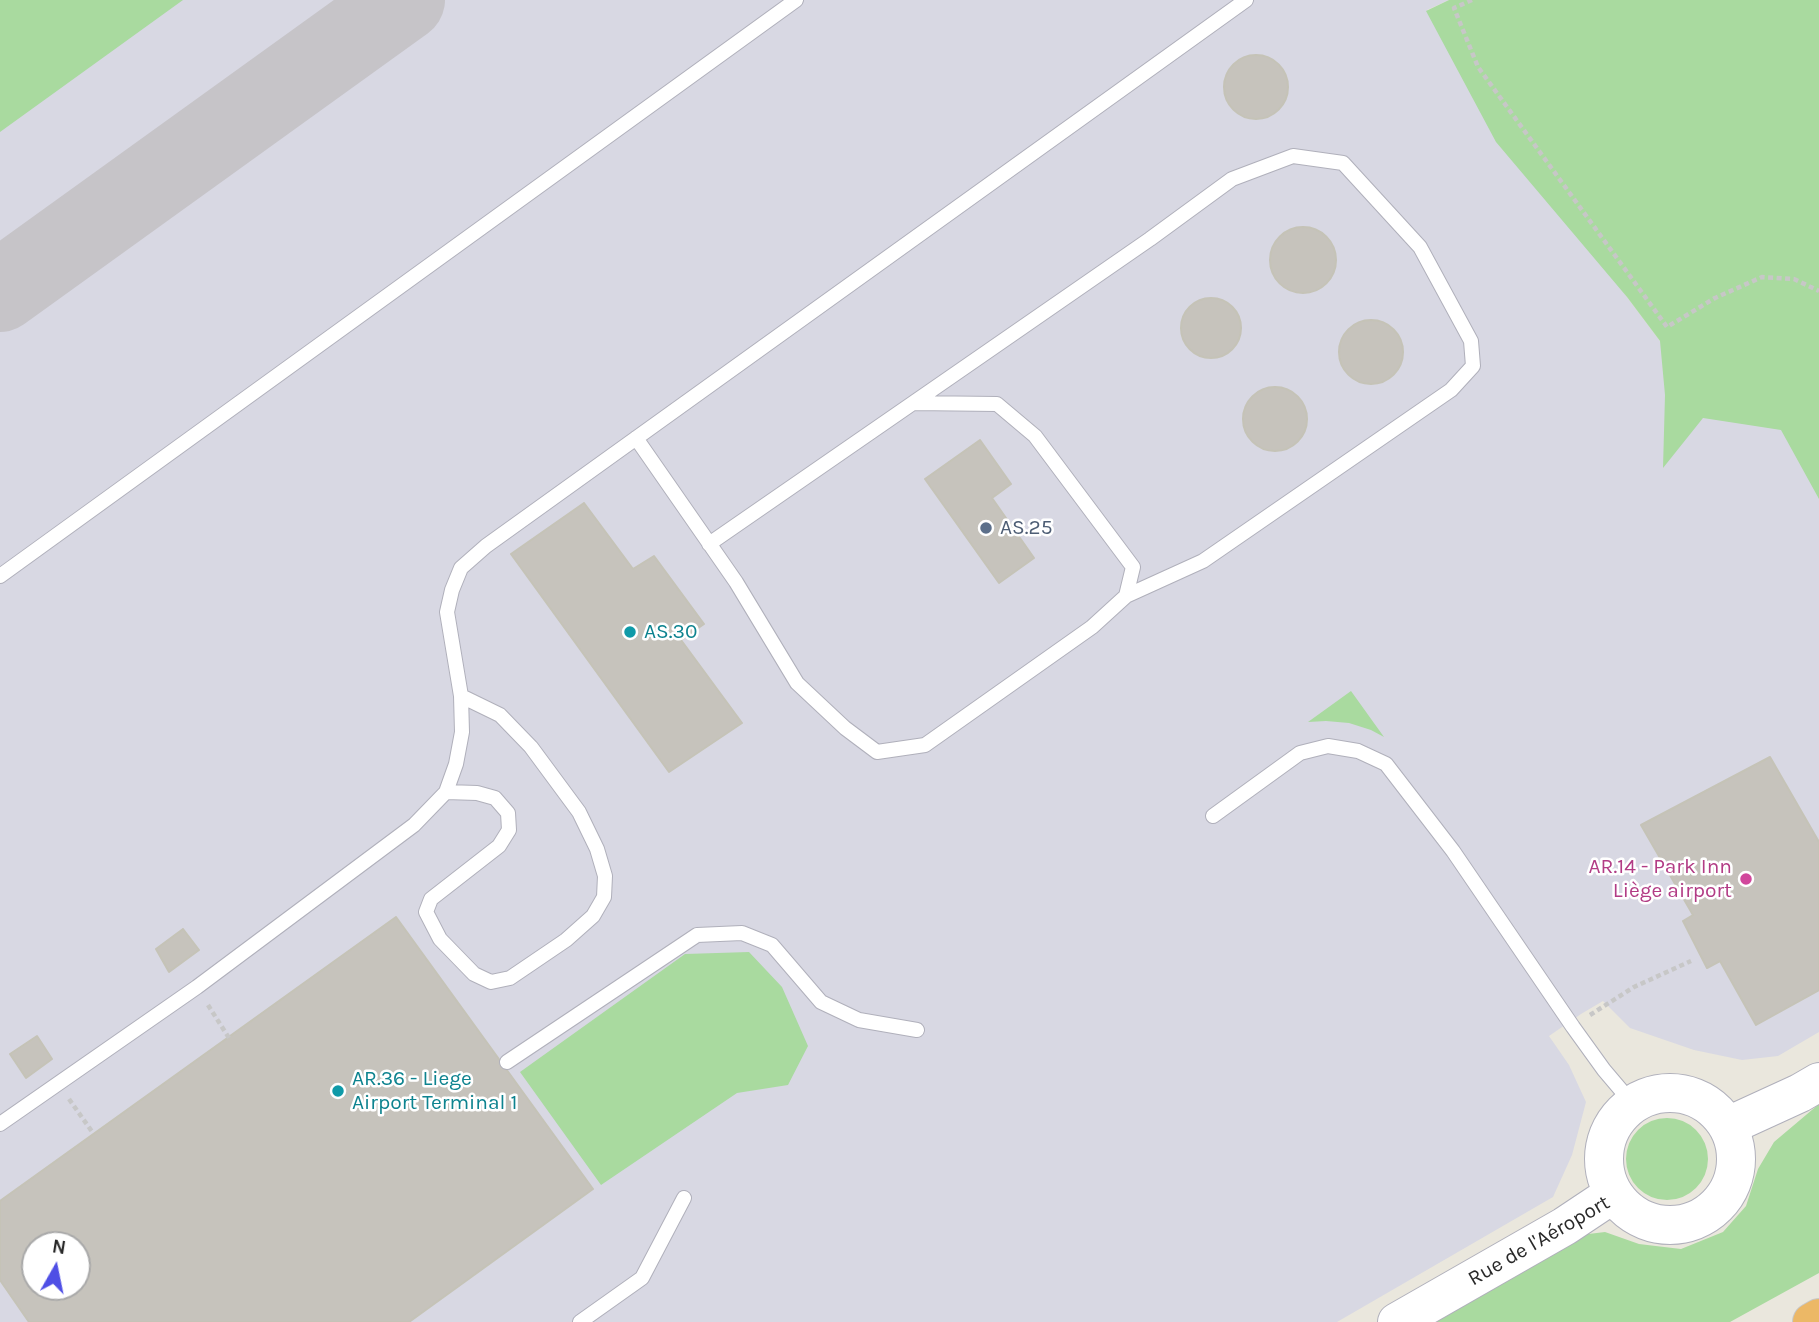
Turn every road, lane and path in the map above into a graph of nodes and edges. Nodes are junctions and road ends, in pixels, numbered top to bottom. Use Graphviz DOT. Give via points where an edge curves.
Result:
graph roads {
  1 [pos="796,0"];
  2 [pos="1247,0"];
  3 [pos="1472,0"];
  4 [pos="1819,290"];
  5 [pos="913,403"];
  6 [pos="636,438"];
  7 [pos="709,544"];
  8 [pos="0,576"];
  9 [pos="1126,596"];
  10 [pos="461,696"];
  11 [pos="446,792"];
  12 [pos="1213,816"];
  13 [pos="1691,961"];
  14 [pos="1573,1027"];
  15 [pos="917,1030"];
  16 [pos="507,1062"];
  17 [pos="1819,1082"];
  18 [pos="1632,1103"];
  19 [pos="0,1124"];
  20 [pos="1728,1126"];
  21 [pos="1613,1194"];
  22 [pos="684,1198"];
  23 [pos="1819,1318"];
  24 [pos="580,1322"];
  25 [pos="1396,1322"];
  26 [pos="1812,1322"];
  1 -- 8 [label="lane"];
  2 -- 6 [label="lane"];
  3 -- 4 [label="path" via="1454,8 1478,67 1667,327 1762,277 1794,279"];
  5 -- 7 [label="lane"];
  5 -- 9 [label="lane" via="997,404 1034,436 1133,567"];
  5 -- 9 [label="lane" via="1232,179 1293,156 1343,163 1420,247 1471,341 1474,366 1451,390 1203,561"];
  6 -- 7 [label="lane"];
  6 -- 10 [label="lane" via="461,568 447,612"];
  7 -- 9 [label="lane" via="797,683 877,752 925,745 1092,627"];
  10 -- 11 [label="lane" via="462,732"];
  10 -- 11 [label="lane" via="500,715 531,747 579,812 605,876 604,897 593,916 510,978 491,982 474,974 440,939 426,912 431,899 499,846 509,830 508,813 495,798"];
  11 -- 19 [label="lane" via="414,825 197,987"];
  12 -- 14 [label="lane" via="1300,753 1328,746 1358,751 1386,764 1453,851"];
  13 -- 14 [label="path" via="1634,987"];
  14 -- 18 [label="lane"];
  15 -- 16 [label="lane" via="859,1020 821,1002 772,945 742,933 697,935"];
  17 -- 20 [label="main road"];
  18 -- 20 [label="main road" via="1658,1093 1686,1094 1710,1105"];
  18 -- 21 [label="main road" via="1617,1117 1603,1154"];
  20 -- 21 [label="main road, Rue de l'Aéroport" via="1737,1166 1720,1203 1704,1216 1685,1224 1664,1225 1644,1220"];
  21 -- 25 [label="main road, Rue de l'Aéroport"];
  22 -- 24 [label="lane" via="642,1278"];
  23 -- 26 [label="highway"];
}
